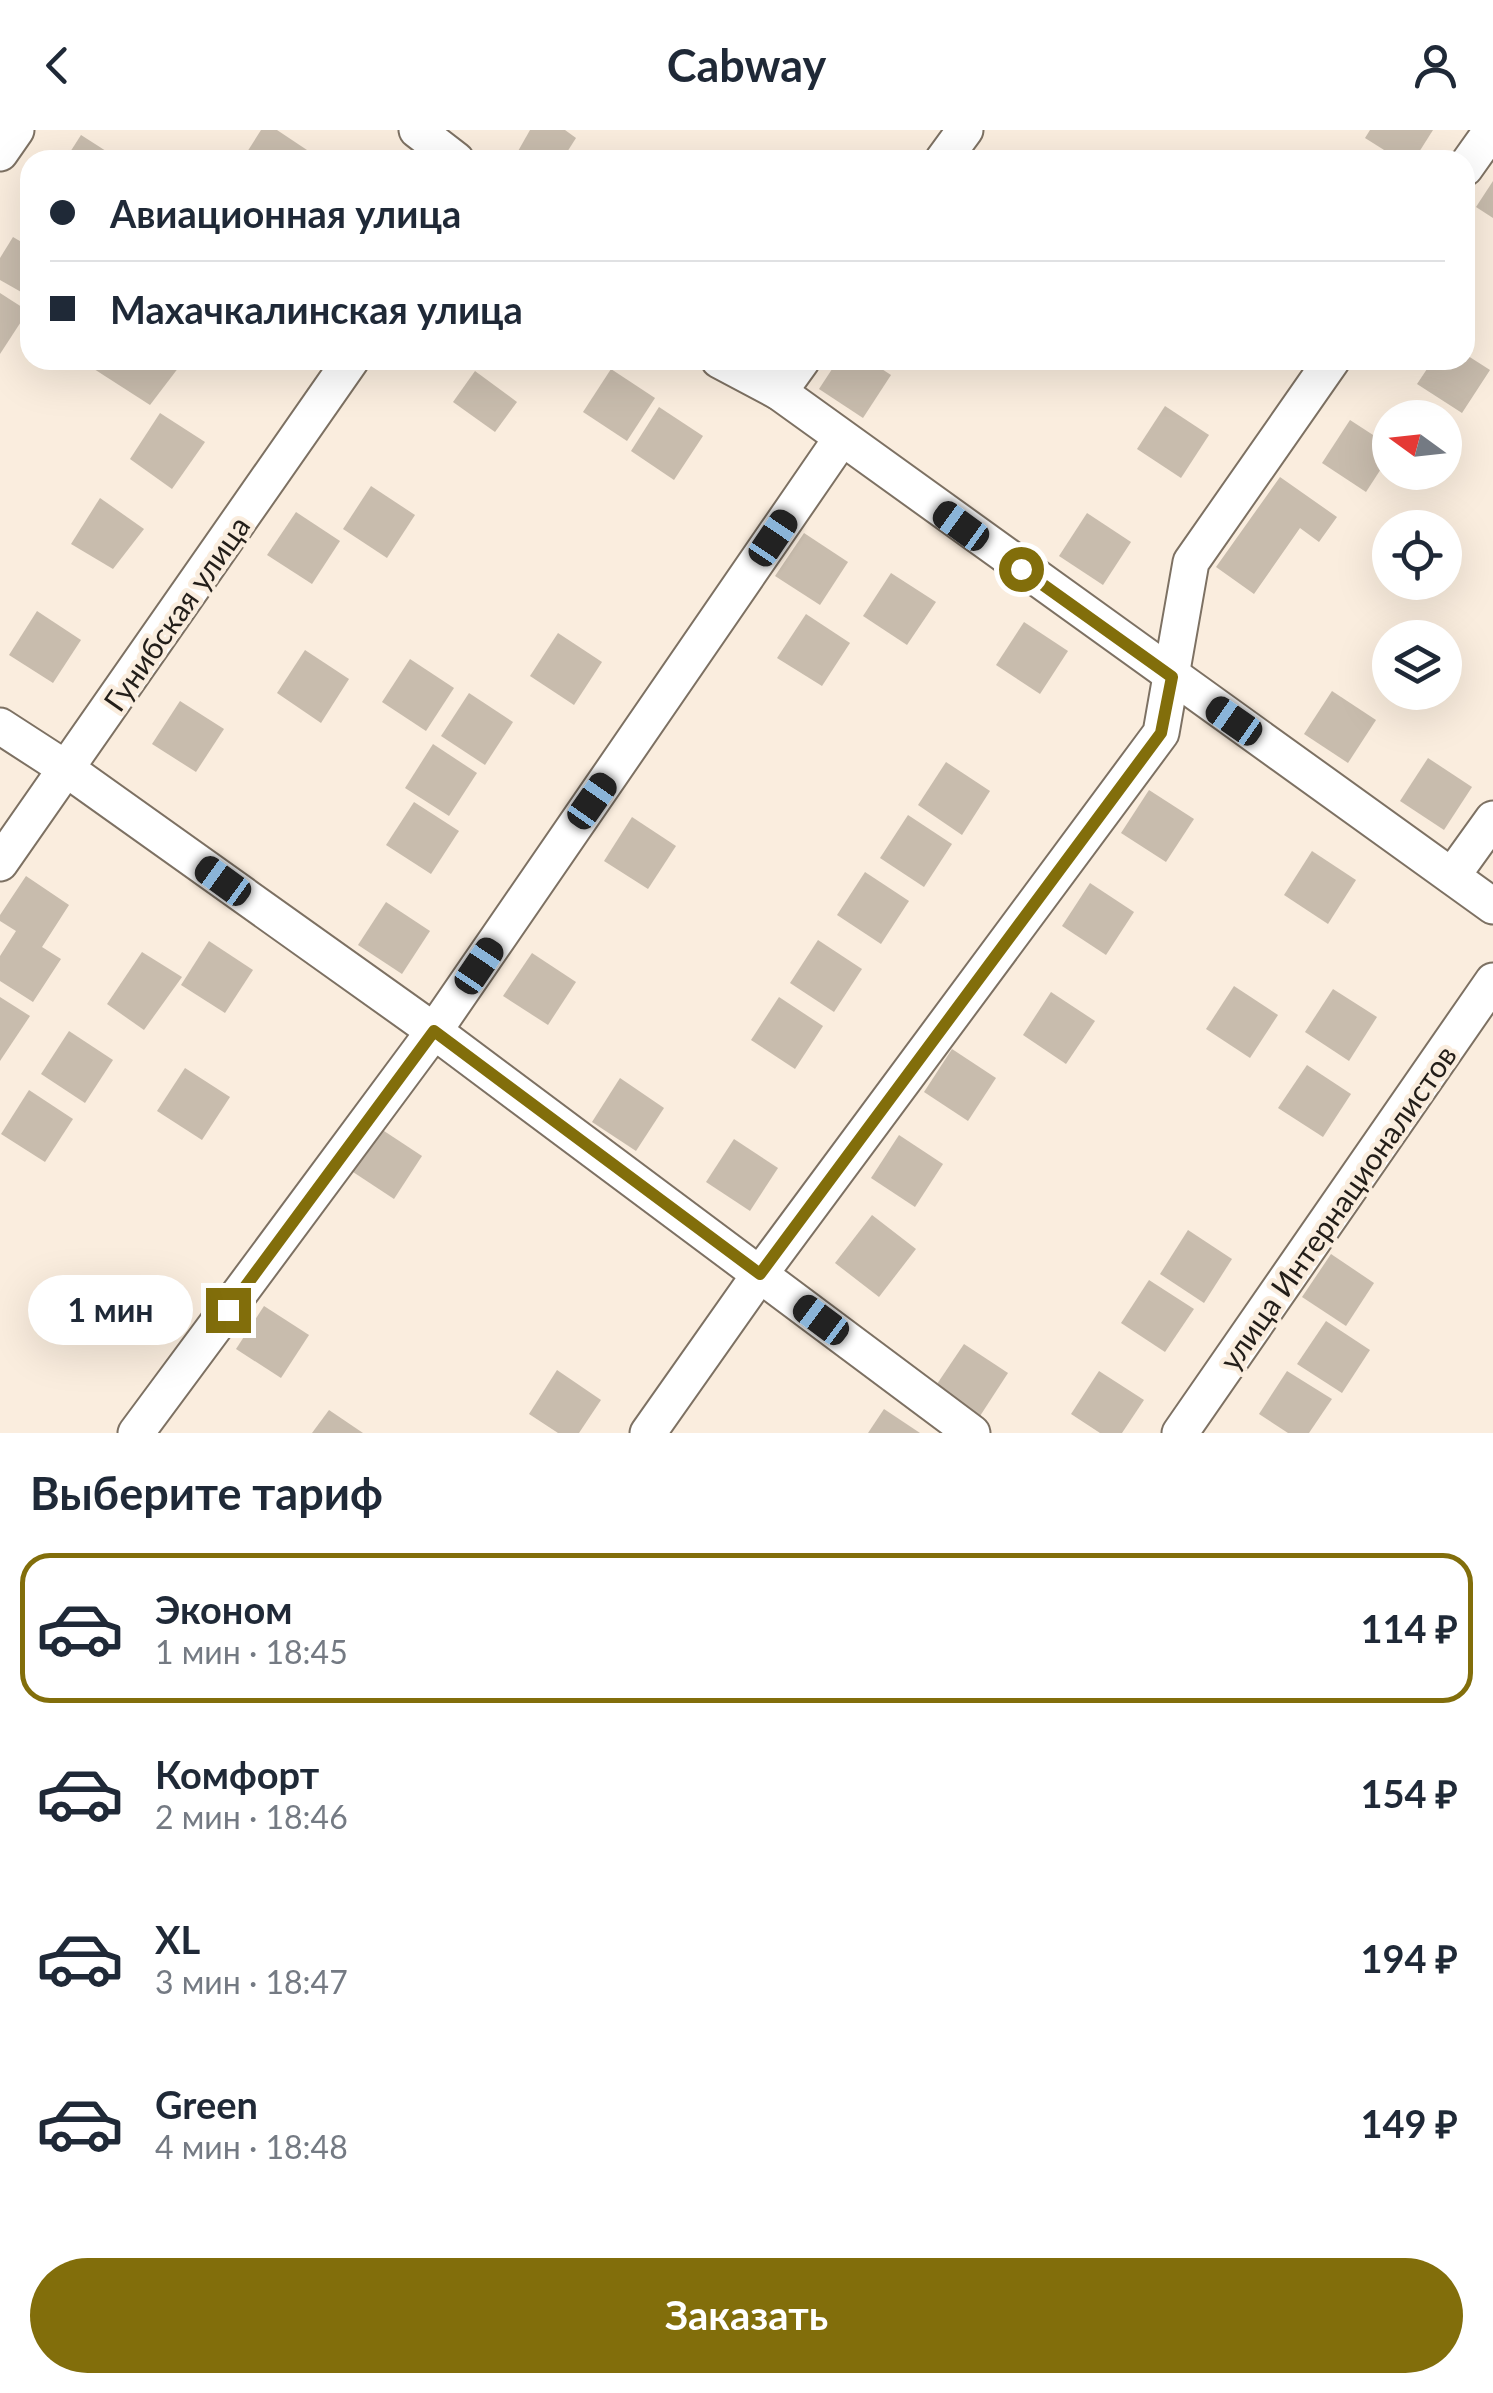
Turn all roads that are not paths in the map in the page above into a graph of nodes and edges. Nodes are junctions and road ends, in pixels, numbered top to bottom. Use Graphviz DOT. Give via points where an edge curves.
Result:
graph roads {
  1 [pos="16,130"];
  2 [pos="417,130"];
  3 [pos="1492,130"];
  4 [pos="452,150"];
  5 [pos="0,152"];
  6 [pos="1475,154"];
  7 [pos="343,370"];
  8 [pos="738,370"];
  9 [pos="795,370"];
  10 [pos="1325,370"];
  11 [pos="779,392"];
  12 [pos="840,439"];
  13 [pos="1172,677"];
  14 [pos="0,726"];
  15 [pos="68,770"];
  16 [pos="1493,818"];
  17 [pos="0,863"];
  18 [pos="1452,876"];
  19 [pos="1493,906"];
  20 [pos="1493,981"];
  21 [pos="434,1031"];
  22 [pos="760,1274"];
  23 [pos="136,1433"];
  24 [pos="648,1433"];
  25 [pos="972,1433"];
  26 [pos="1180,1433"];
  1 -- 5 [label="street"];
  2 -- 4 [label="street"];
  3 -- 6 [label="street"];
  7 -- 15 [label="street, Гунибская улица"];
  8 -- 11 [label="street"];
  9 -- 11 [label="street"];
  10 -- 13 [label="street" via="1191,562"];
  11 -- 12 [label="street"];
  12 -- 13 [label="street"];
  12 -- 21 [label="street"];
  13 -- 18 [label="street"];
  13 -- 22 [label="street" via="1161,733"];
  14 -- 15 [label="street"];
  15 -- 17 [label="street, Гунибская улица"];
  15 -- 21 [label="street"];
  16 -- 18 [label="street"];
  18 -- 19 [label="street"];
  20 -- 26 [label="street, улица Интернационалистов"];
  21 -- 22 [label="street"];
  21 -- 23 [label="street"];
  22 -- 24 [label="street"];
  22 -- 25 [label="street"];
}
